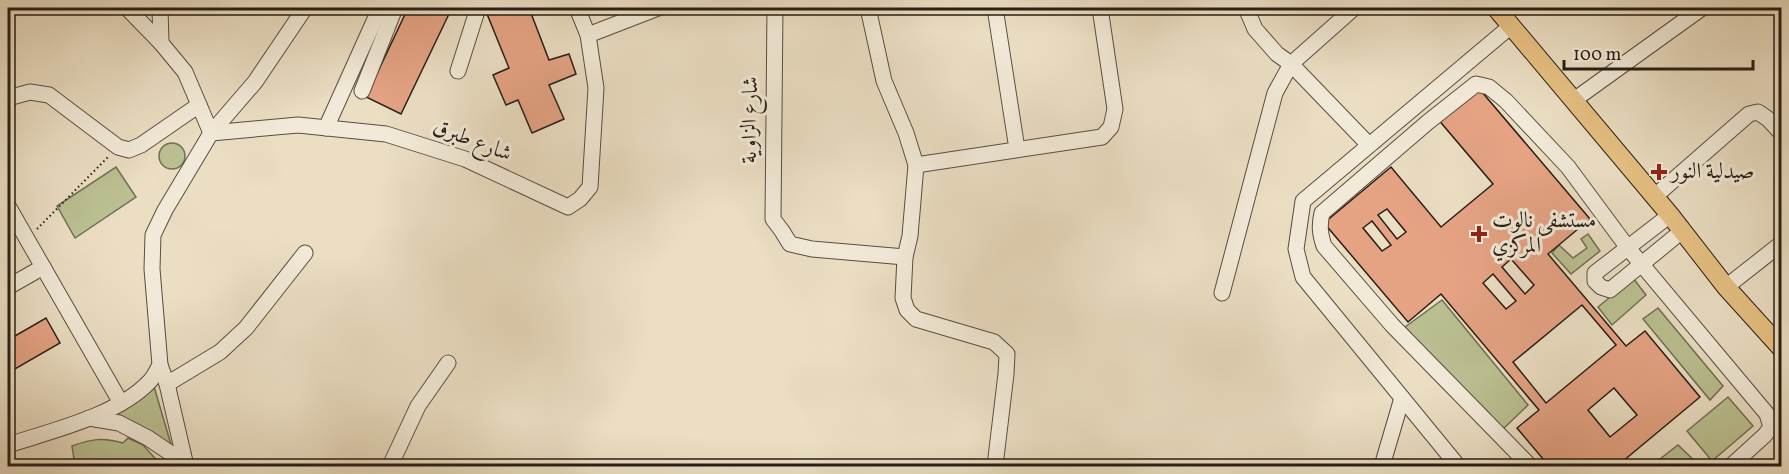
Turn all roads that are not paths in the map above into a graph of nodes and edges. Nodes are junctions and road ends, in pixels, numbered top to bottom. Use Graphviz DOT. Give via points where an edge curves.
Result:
graph roads {
  1 [pos="127,8"];
  2 [pos="160,8"];
  3 [pos="305,8"];
  4 [pos="380,8"];
  5 [pos="395,8"];
  6 [pos="478,8"];
  7 [pos="577,8"];
  8 [pos="658,8"];
  9 [pos="775,8"];
  10 [pos="868,8"];
  11 [pos="995,8"];
  12 [pos="1100,8"];
  13 [pos="1354,8"];
  14 [pos="1496,8"];
  15 [pos="1702,8"];
  16 [pos="1249,9"];
  17 [pos="1511,26"];
  18 [pos="588,35"];
  19 [pos="161,44"];
  20 [pos="1291,64"];
  21 [pos="458,71"];
  22 [pos="362,91"];
  23 [pos="8,98"];
  24 [pos="1574,100"];
  25 [pos="200,105"];
  26 [pos="326,128"];
  27 [pos="211,133"];
  28 [pos="1782,134"];
  29 [pos="1369,144"];
  30 [pos="1017,149"];
  31 [pos="916,165"];
  32 [pos="1654,197"];
  33 [pos="8,206"];
  34 [pos="1670,215"];
  35 [pos="1682,231"];
  36 [pos="1782,243"];
  37 [pos="1628,248"];
  38 [pos="305,253"];
  39 [pos="905,257"];
  40 [pos="1641,263"];
  41 [pos="43,267"];
  42 [pos="8,287"];
  43 [pos="1726,287"];
  44 [pos="1222,293"];
  45 [pos="1782,349"];
  46 [pos="448,363"];
  47 [pos="160,365"];
  48 [pos="166,384"];
  49 [pos="1402,398"];
  50 [pos="121,403"];
  51 [pos="89,418"];
  52 [pos="8,445"];
  53 [pos="186,465"];
  54 [pos="390,466"];
  55 [pos="995,466"];
  56 [pos="1382,466"];
  57 [pos="1458,466"];
  58 [pos="1530,466"];
  59 [pos="1731,466"];
  1 -- 19 [label="street"];
  2 -- 19 [label="street"];
  3 -- 27 [label="street" via="255,82"];
  4 -- 26 [label="street"];
  5 -- 22 [label="street"];
  6 -- 21 [label="street"];
  7 -- 18 [label="street"];
  8 -- 18 [label="street"];
  9 -- 39 [label="street, شارع الزاوية" via="773,219 790,244"];
  10 -- 31 [label="street" via="884,81"];
  11 -- 30 [label="street"];
  12 -- 30 [label="street" via="1115,110 1111,127 1102,137"];
  13 -- 20 [label="street"];
  14 -- 17 [label="main road"];
  15 -- 24 [label="street"];
  16 -- 20 [label="street" via="1255,29"];
  17 -- 24 [label="main road"];
  17 -- 29 [label="street"];
  18 -- 26 [label="street, شارع طبرق" via="596,88 590,187 568,207 465,159 386,134"];
  19 -- 25 [label="street" via="185,72"];
  20 -- 29 [label="street"];
  20 -- 44 [label="street" via="1275,93"];
  23 -- 25 [label="street" via="30,92 50,95 118,147 129,150"];
  24 -- 32 [label="main road"];
  25 -- 27 [label="street"];
  26 -- 27 [label="street" via="298,125"];
  27 -- 47 [label="street" via="153,235"];
  28 -- 32 [label="street" via="1758,112 1749,114"];
  29 -- 49 [label="street" via="1303,201 1296,249 1303,277"];
  30 -- 31 [label="street"];
  31 -- 39 [label="street"];
  32 -- 34 [label="main road"];
  33 -- 41 [label="street"];
  34 -- 35 [label="main road"];
  34 -- 37 [label="street"];
  35 -- 40 [label="street"];
  35 -- 43 [label="main road"];
  36 -- 43 [label="street"];
  37 -- 40 [label="street"];
  37 -- 40 [label="street" via="1595,273 1595,281 1610,290"];
  37 -- 58 [label="street" via="1568,167 1506,100 1479,84 1428,122 1322,213 1320,236 1324,246 1392,325"];
  38 -- 48 [label="street" via="246,328 220,352"];
  39 -- 55 [label="street" via="903,298 916,319 994,342 1007,354"];
  40 -- 59 [label="street" via="1767,414 1771,427"];
  41 -- 42 [label="street"];
  41 -- 50 [label="street"];
  43 -- 45 [label="main road"];
  46 -- 54 [label="street" via="418,406"];
  47 -- 48 [label="street"];
  47 -- 50 [label="street" via="151,380"];
  48 -- 53 [label="street"];
  49 -- 56 [label="street"];
  49 -- 57 [label="street"];
  50 -- 51 [label="street"];
  51 -- 52 [label="street"];
  51 -- 53 [label="street" via="119,423"];
}
